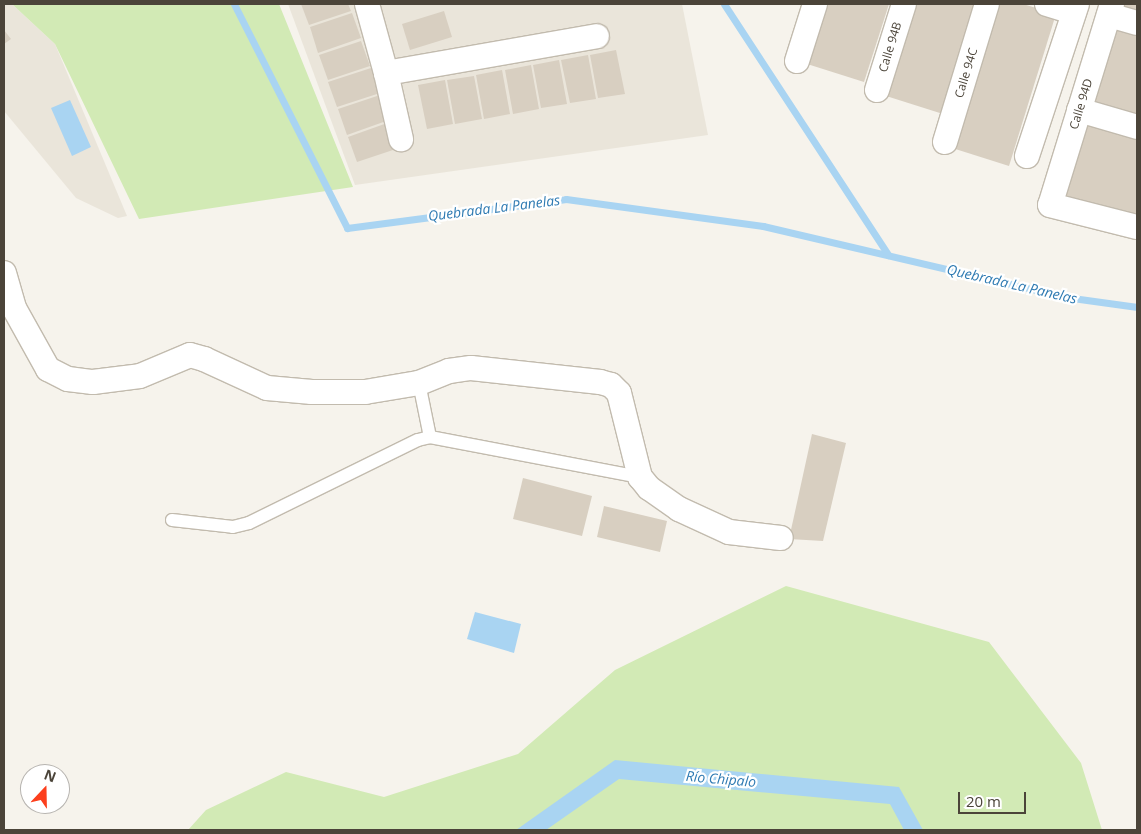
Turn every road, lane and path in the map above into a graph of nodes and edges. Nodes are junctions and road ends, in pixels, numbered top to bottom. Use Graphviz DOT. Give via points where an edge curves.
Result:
graph roads {
  1 [pos="367,4"];
  2 [pos="815,4"];
  3 [pos="904,4"];
  4 [pos="987,4"];
  5 [pos="1046,4"];
  6 [pos="1075,8"];
  7 [pos="1110,9"];
  8 [pos="1137,23"];
  9 [pos="597,36"];
  10 [pos="797,61"];
  11 [pos="386,73"];
  12 [pos="877,90"];
  13 [pos="1079,110"];
  14 [pos="1137,127"];
  15 [pos="401,140"];
  16 [pos="945,142"];
  17 [pos="1027,156"];
  18 [pos="1137,227"];
  19 [pos="4,273"];
  20 [pos="419,383"];
  21 [pos="430,437"];
  22 [pos="640,477"];
  23 [pos="172,520"];
  24 [pos="781,538"];
  1 -- 11 [label="street"];
  2 -- 10 [label="street"];
  3 -- 12 [label="street, Calle 94B"];
  4 -- 16 [label="street, Calle 94C"];
  5 -- 6 [label="street"];
  6 -- 17 [label="street"];
  7 -- 8 [label="street"];
  7 -- 13 [label="street, Calle 94D"];
  9 -- 11 [label="street"];
  11 -- 15 [label="street"];
  13 -- 14 [label="street"];
  13 -- 18 [label="street, Calle 94D" via="1050,205"];
  19 -- 20 [label="street" via="14,308 48,369 68,379 93,382 140,376 190,355 267,388 365,392"];
  20 -- 21 [label="lane"];
  20 -- 22 [label="street" via="449,371 471,368 611,385 618,393"];
  21 -- 22 [label="lane"];
  21 -- 23 [label="lane" via="249,523 233,527"];
  22 -- 24 [label="street" via="649,488 679,509 730,532"];
}
